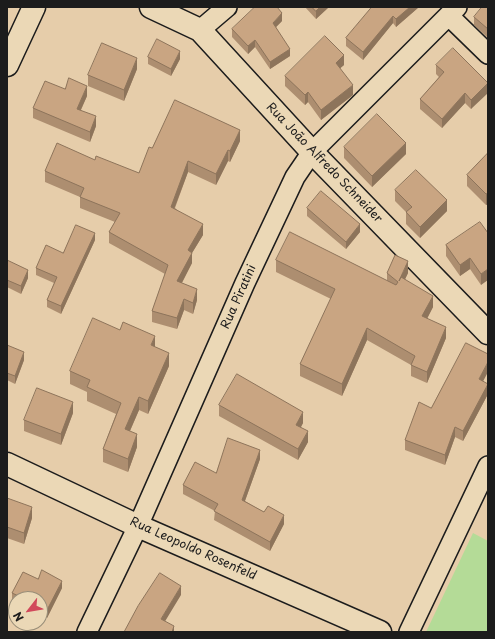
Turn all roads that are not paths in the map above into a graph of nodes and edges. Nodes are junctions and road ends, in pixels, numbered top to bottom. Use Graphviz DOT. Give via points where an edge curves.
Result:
graph roads {
  1 [pos="34,7"];
  2 [pos="151,7"];
  3 [pos="227,7"];
  4 [pos="453,11"];
  5 [pos="200,30"];
  6 [pos="488,54"];
  7 [pos="7,65"];
  8 [pos="312,152"];
  9 [pos="488,333"];
  10 [pos="7,464"];
  11 [pos="488,466"];
  12 [pos="138,526"];
  13 [pos="87,632"];
  14 [pos="380,632"];
  15 [pos="409,632"];
  1 -- 7 [label="street"];
  2 -- 5 [label="street, Rua João Alfredo Schneider"];
  3 -- 5 [label="street"];
  4 -- 6 [label="street"];
  4 -- 8 [label="street, Rua Piratini"];
  5 -- 8 [label="street, Rua João Alfredo Schneider"];
  8 -- 9 [label="street, Rua João Alfredo Schneider"];
  8 -- 12 [label="street, Rua Piratini" via="295,177 245,283"];
  10 -- 12 [label="street, Rua Leopoldo Rosenfeld"];
  11 -- 15 [label="street"];
  12 -- 13 [label="street, Rua Piratini"];
  12 -- 14 [label="street, Rua Leopoldo Rosenfeld"];
}
